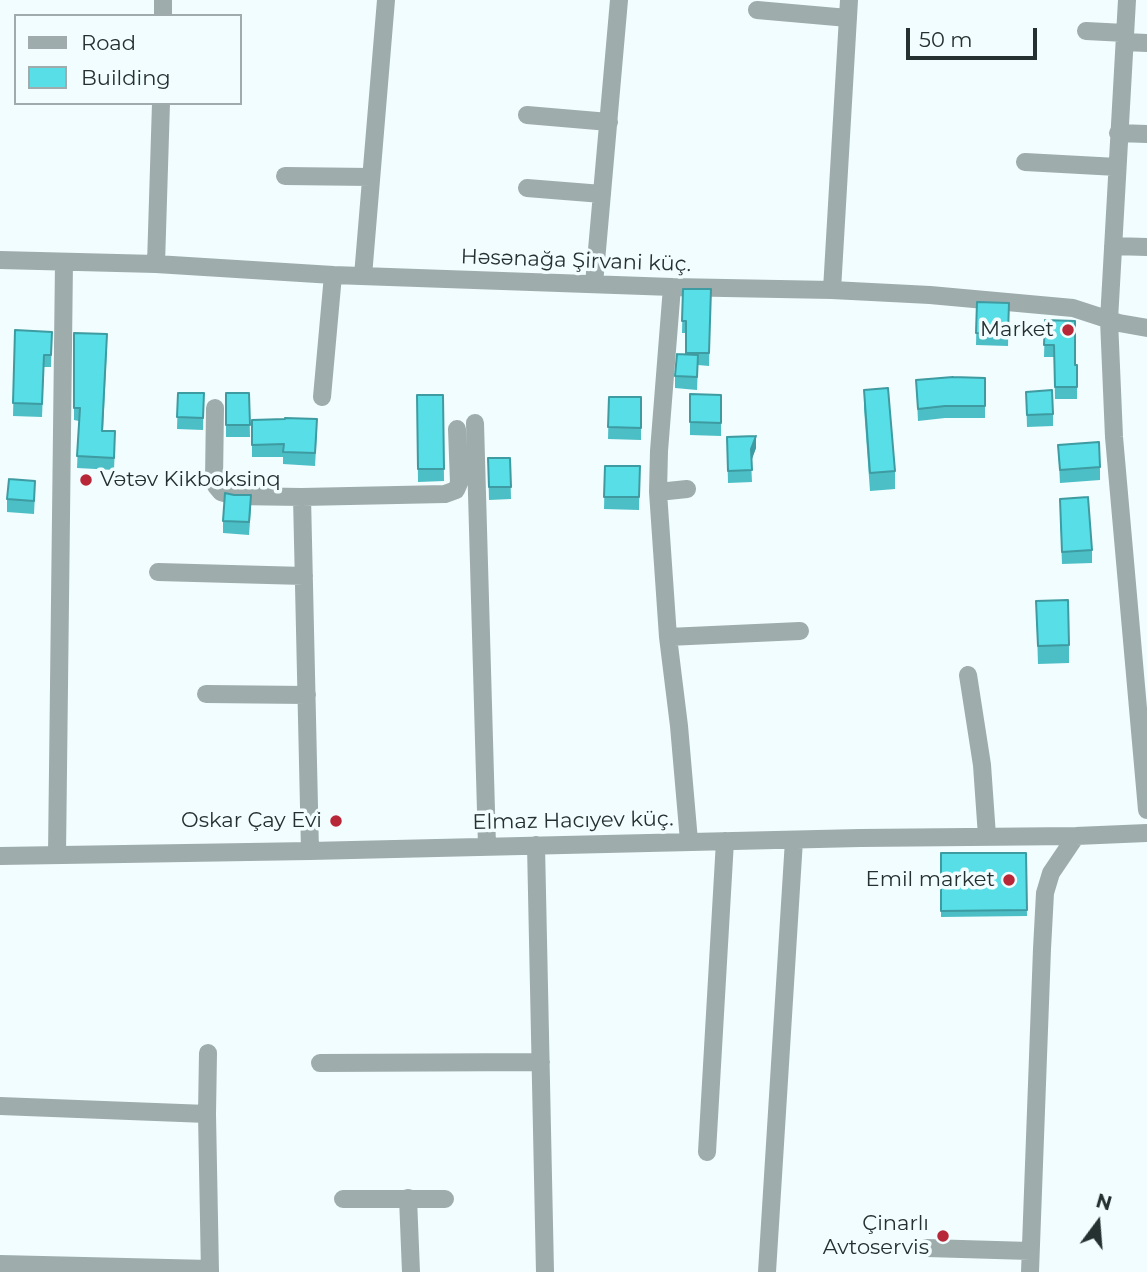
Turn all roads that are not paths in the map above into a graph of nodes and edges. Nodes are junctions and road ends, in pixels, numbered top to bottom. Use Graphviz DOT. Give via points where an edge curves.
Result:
graph roads {
  1 [pos="386,0"];
  2 [pos="620,0"];
  3 [pos="1127,0"];
  4 [pos="849,9"];
  5 [pos="757,10"];
  6 [pos="1086,31"];
  7 [pos="1125,37"];
  8 [pos="1147,43"];
  9 [pos="161,105"];
  10 [pos="527,115"];
  11 [pos="609,122"];
  12 [pos="1118,133"];
  13 [pos="1147,134"];
  14 [pos="1025,162"];
  15 [pos="1116,167"];
  16 [pos="285,176"];
  17 [pos="371,177"];
  18 [pos="527,188"];
  19 [pos="602,194"];
  20 [pos="1113,246"];
  21 [pos="1147,247"];
  22 [pos="0,260"];
  23 [pos="64,262"];
  24 [pos="156,264"];
  25 [pos="333,275"];
  26 [pos="363,276"];
  27 [pos="594,284"];
  28 [pos="673,287"];
  29 [pos="832,290"];
  30 [pos="1109,320"];
  31 [pos="1147,328"];
  32 [pos="322,397"];
  33 [pos="215,408"];
  34 [pos="475,423"];
  35 [pos="457,429"];
  36 [pos="687,489"];
  37 [pos="658,492"];
  38 [pos="302,497"];
  39 [pos="158,572"];
  40 [pos="304,576"];
  41 [pos="800,631"];
  42 [pos="668,637"];
  43 [pos="968,675"];
  44 [pos="205,694"];
  45 [pos="307,695"];
  46 [pos="1147,810"];
  47 [pos="1147,833"];
  48 [pos="987,836"];
  49 [pos="1076,836"];
  50 [pos="794,840"];
  51 [pos="689,841"];
  52 [pos="725,841"];
  53 [pos="536,845"];
  54 [pos="487,846"];
  55 [pos="310,851"];
  56 [pos="57,855"];
  57 [pos="0,856"];
  58 [pos="208,1053"];
  59 [pos="541,1062"];
  60 [pos="320,1063"];
  61 [pos="0,1106"];
  62 [pos="207,1114"];
  63 [pos="706,1152"];
  64 [pos="408,1198"];
  65 [pos="343,1199"];
  66 [pos="445,1199"];
  67 [pos="927,1248"];
  68 [pos="1031,1251"];
  69 [pos="0,1264"];
  70 [pos="210,1270"];
  71 [pos="411,1272"];
  72 [pos="545,1272"];
  73 [pos="767,1272"];
  74 [pos="1030,1272"];
  1 -- 17 [label="street"];
  2 -- 11 [label="street"];
  3 -- 7 [label="street"];
  4 -- 5 [label="street"];
  4 -- 29 [label="street"];
  6 -- 7 [label="street"];
  7 -- 8 [label="street"];
  7 -- 12 [label="street"];
  9 -- 24 [label="street"];
  10 -- 11 [label="street"];
  11 -- 19 [label="street"];
  12 -- 13 [label="street"];
  12 -- 15 [label="street"];
  14 -- 15 [label="street"];
  15 -- 20 [label="street"];
  16 -- 17 [label="street"];
  17 -- 26 [label="street"];
  18 -- 19 [label="street"];
  19 -- 27 [label="street"];
  20 -- 21 [label="street"];
  20 -- 30 [label="street"];
  22 -- 23 [label="street, Həsənağa Şirvani küç."];
  23 -- 24 [label="street, Həsənağa Şirvani küç."];
  23 -- 56 [label="street"];
  24 -- 25 [label="street, Həsənağa Şirvani küç."];
  25 -- 26 [label="street, Həsənağa Şirvani küç."];
  25 -- 32 [label="street"];
  26 -- 27 [label="street, Həsənağa Şirvani küç."];
  27 -- 28 [label="street, Həsənağa Şirvani küç."];
  28 -- 29 [label="street, Həsənağa Şirvani küç."];
  28 -- 37 [label="street"];
  29 -- 30 [label="street, Həsənağa Şirvani küç." via="1053,306"];
  30 -- 31 [label="street, Həsənağa Şirvani küç."];
  30 -- 46 [label="street" via="1114,437"];
  33 -- 38 [label="street" via="214,480 221,492"];
  34 -- 54 [label="street"];
  35 -- 38 [label="street" via="456,490"];
  36 -- 37 [label="street"];
  37 -- 42 [label="street"];
  38 -- 40 [label="street"];
  39 -- 40 [label="street"];
  40 -- 45 [label="street"];
  41 -- 42 [label="street"];
  42 -- 51 [label="street"];
  43 -- 48 [label="street"];
  44 -- 45 [label="street"];
  45 -- 55 [label="street"];
  47 -- 49 [label="street, Elmaz Hacıyev küç."];
  48 -- 49 [label="street, Elmaz Hacıyev küç."];
  48 -- 50 [label="street, Elmaz Hacıyev küç."];
  49 -- 68 [label="street" via="1051,873 1045,893"];
  50 -- 52 [label="street, Elmaz Hacıyev küç."];
  50 -- 73 [label="street"];
  51 -- 52 [label="street, Elmaz Hacıyev küç."];
  51 -- 53 [label="street, Elmaz Hacıyev küç."];
  52 -- 63 [label="street"];
  53 -- 54 [label="street, Elmaz Hacıyev küç."];
  53 -- 59 [label="street"];
  54 -- 55 [label="street, Elmaz Hacıyev küç."];
  55 -- 56 [label="street, Elmaz Hacıyev küç."];
  56 -- 57 [label="street, Elmaz Hacıyev küç."];
  58 -- 62 [label="street"];
  59 -- 60 [label="street"];
  59 -- 72 [label="street"];
  61 -- 62 [label="street"];
  62 -- 70 [label="street"];
  64 -- 65 [label="street"];
  64 -- 66 [label="street"];
  64 -- 71 [label="street"];
  67 -- 68 [label="street"];
  68 -- 74 [label="street"];
  69 -- 70 [label="street"];
}
